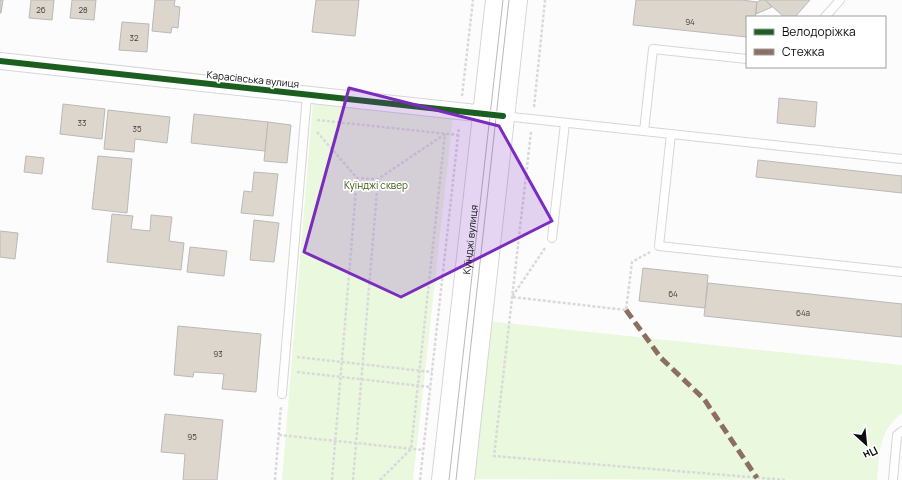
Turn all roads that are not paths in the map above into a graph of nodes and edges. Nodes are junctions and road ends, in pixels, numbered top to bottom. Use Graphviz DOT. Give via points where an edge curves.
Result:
graph roads {
  1 [pos="497,0"];
  2 [pos="516,0"];
  3 [pos="840,0"];
  4 [pos="826,16"];
  5 [pos="746,59"];
  6 [pos="0,61"];
  7 [pos="307,95"];
  8 [pos="493,115"];
  9 [pos="565,123"];
  10 [pos="644,131"];
  11 [pos="671,134"];
  12 [pos="902,159"];
  13 [pos="552,238"];
  14 [pos="902,272"];
  15 [pos="282,394"];
  16 [pos="902,431"];
  17 [pos="443,480"];
  18 [pos="462,480"];
  19 [pos="893,480"];
  1 -- 8 [label="main road, Куїнджі вулиця"];
  2 -- 8 [label="main road, Куїнджі вулиця"];
  3 -- 4 [label="lane"];
  5 -- 10 [label="lane" via="653,49"];
  6 -- 7 [label="street, Карасівська вулиця"];
  7 -- 8 [label="street, Карасівська вулиця"];
  7 -- 15 [label="lane"];
  8 -- 9 [label="lane"];
  8 -- 17 [label="main road, Куїнджі вулиця"];
  8 -- 18 [label="main road, Куїнджі вулиця"];
  9 -- 10 [label="lane"];
  9 -- 13 [label="lane"];
  10 -- 11 [label="lane"];
  11 -- 12 [label="lane"];
  11 -- 14 [label="lane" via="659,246"];
  16 -- 19 [label="lane" via="896,435"];
}
